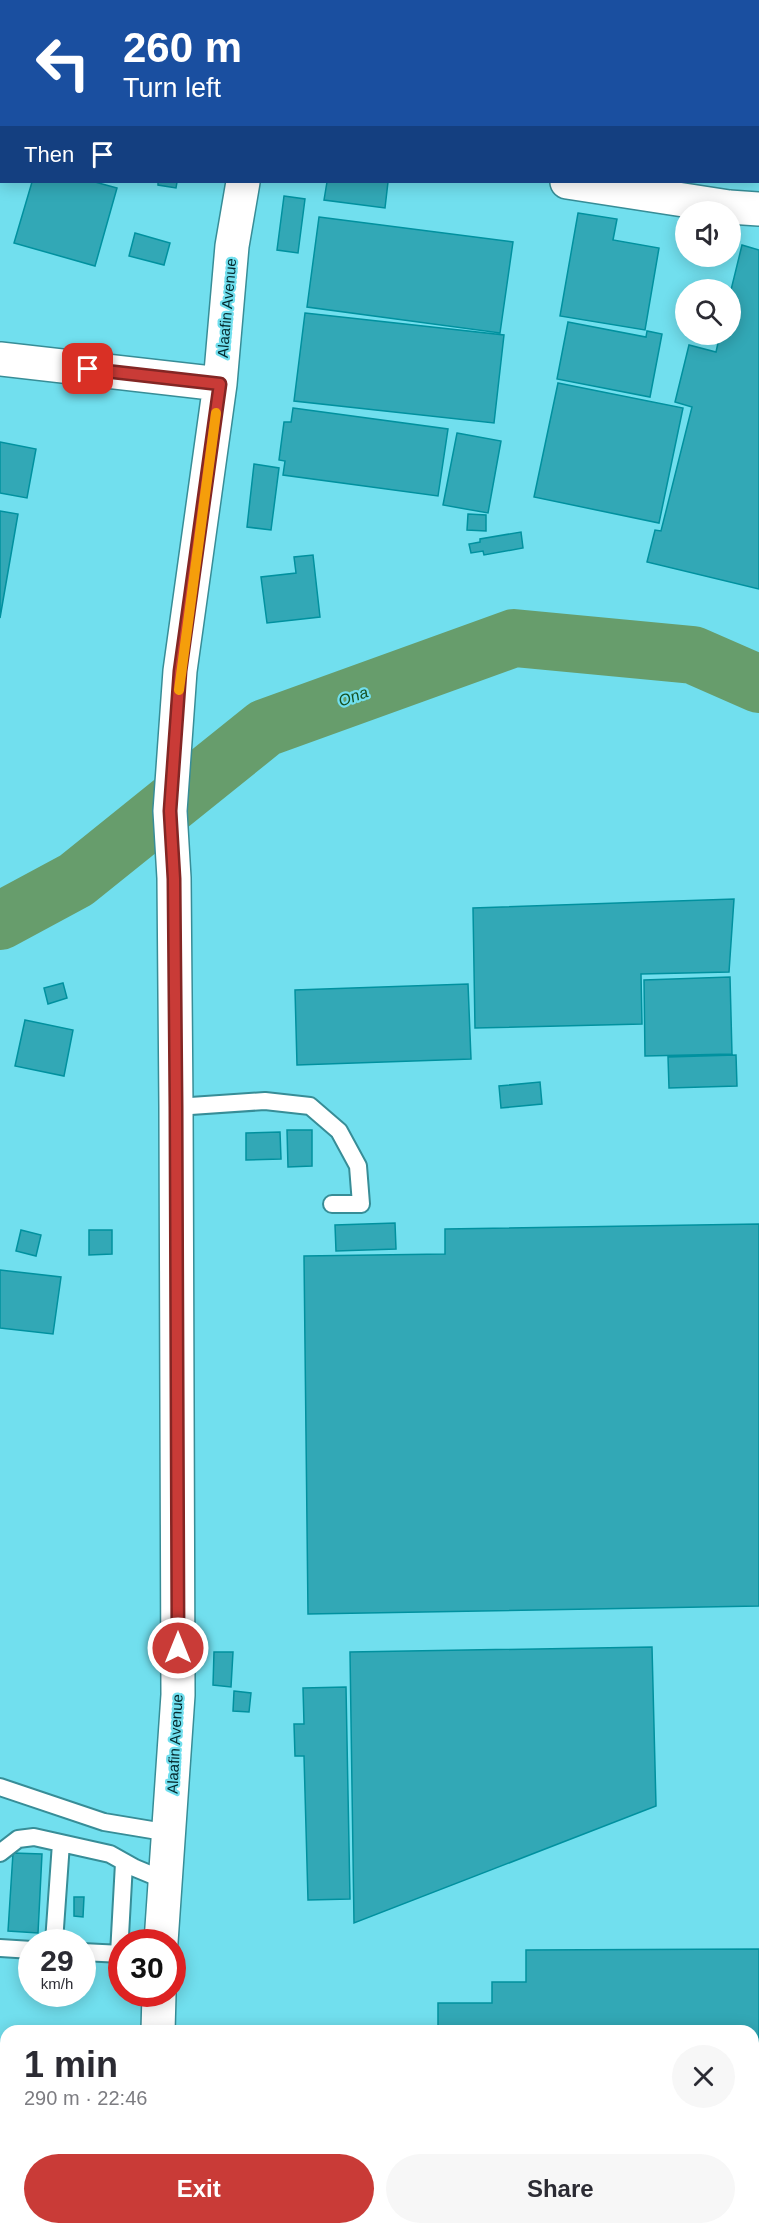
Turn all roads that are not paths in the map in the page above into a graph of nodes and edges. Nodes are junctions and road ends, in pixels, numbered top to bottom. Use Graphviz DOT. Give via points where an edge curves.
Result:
graph roads {
  1 [pos="243,183"];
  2 [pos="573,183"];
  3 [pos="759,209"];
  4 [pos="0,359"];
  5 [pos="220,384"];
  6 [pos="176,1107"];
  7 [pos="332,1204"];
  8 [pos="0,1787"];
  9 [pos="170,1833"];
  10 [pos="61,1843"];
  11 [pos="0,1853"];
  12 [pos="124,1863"];
  13 [pos="164,1880"];
  14 [pos="55,1929"];
  15 [pos="121,1929"];
  16 [pos="162,1929"];
  17 [pos="0,1948"];
  18 [pos="18,1949"];
  19 [pos="159,2007"];
  20 [pos="158,2025"];
  1 -- 5 [label="street, Alaafin Avenue" via="232,246"];
  2 -- 3 [label="street"];
  4 -- 5 [label="street"];
  5 -- 6 [label="street, Alaafin Avenue" via="180,671 170,811"];
  6 -- 7 [label="lane" via="265,1101 310,1106 339,1131 358,1166 361,1204"];
  6 -- 9 [label="street, Alaafin Avenue" via="178,1695"];
  8 -- 9 [label="lane" via="104,1822"];
  9 -- 13 [label="street, Alaafin Avenue"];
  10 -- 11 [label="lane" via="34,1837 18,1839"];
  10 -- 12 [label="lane" via="110,1854"];
  10 -- 14 [label="lane"];
  12 -- 13 [label="lane"];
  12 -- 15 [label="lane"];
  13 -- 16 [label="street, Alaafin Avenue"];
  17 -- 18 [label="lane"];
  19 -- 20 [label="street"];
}
